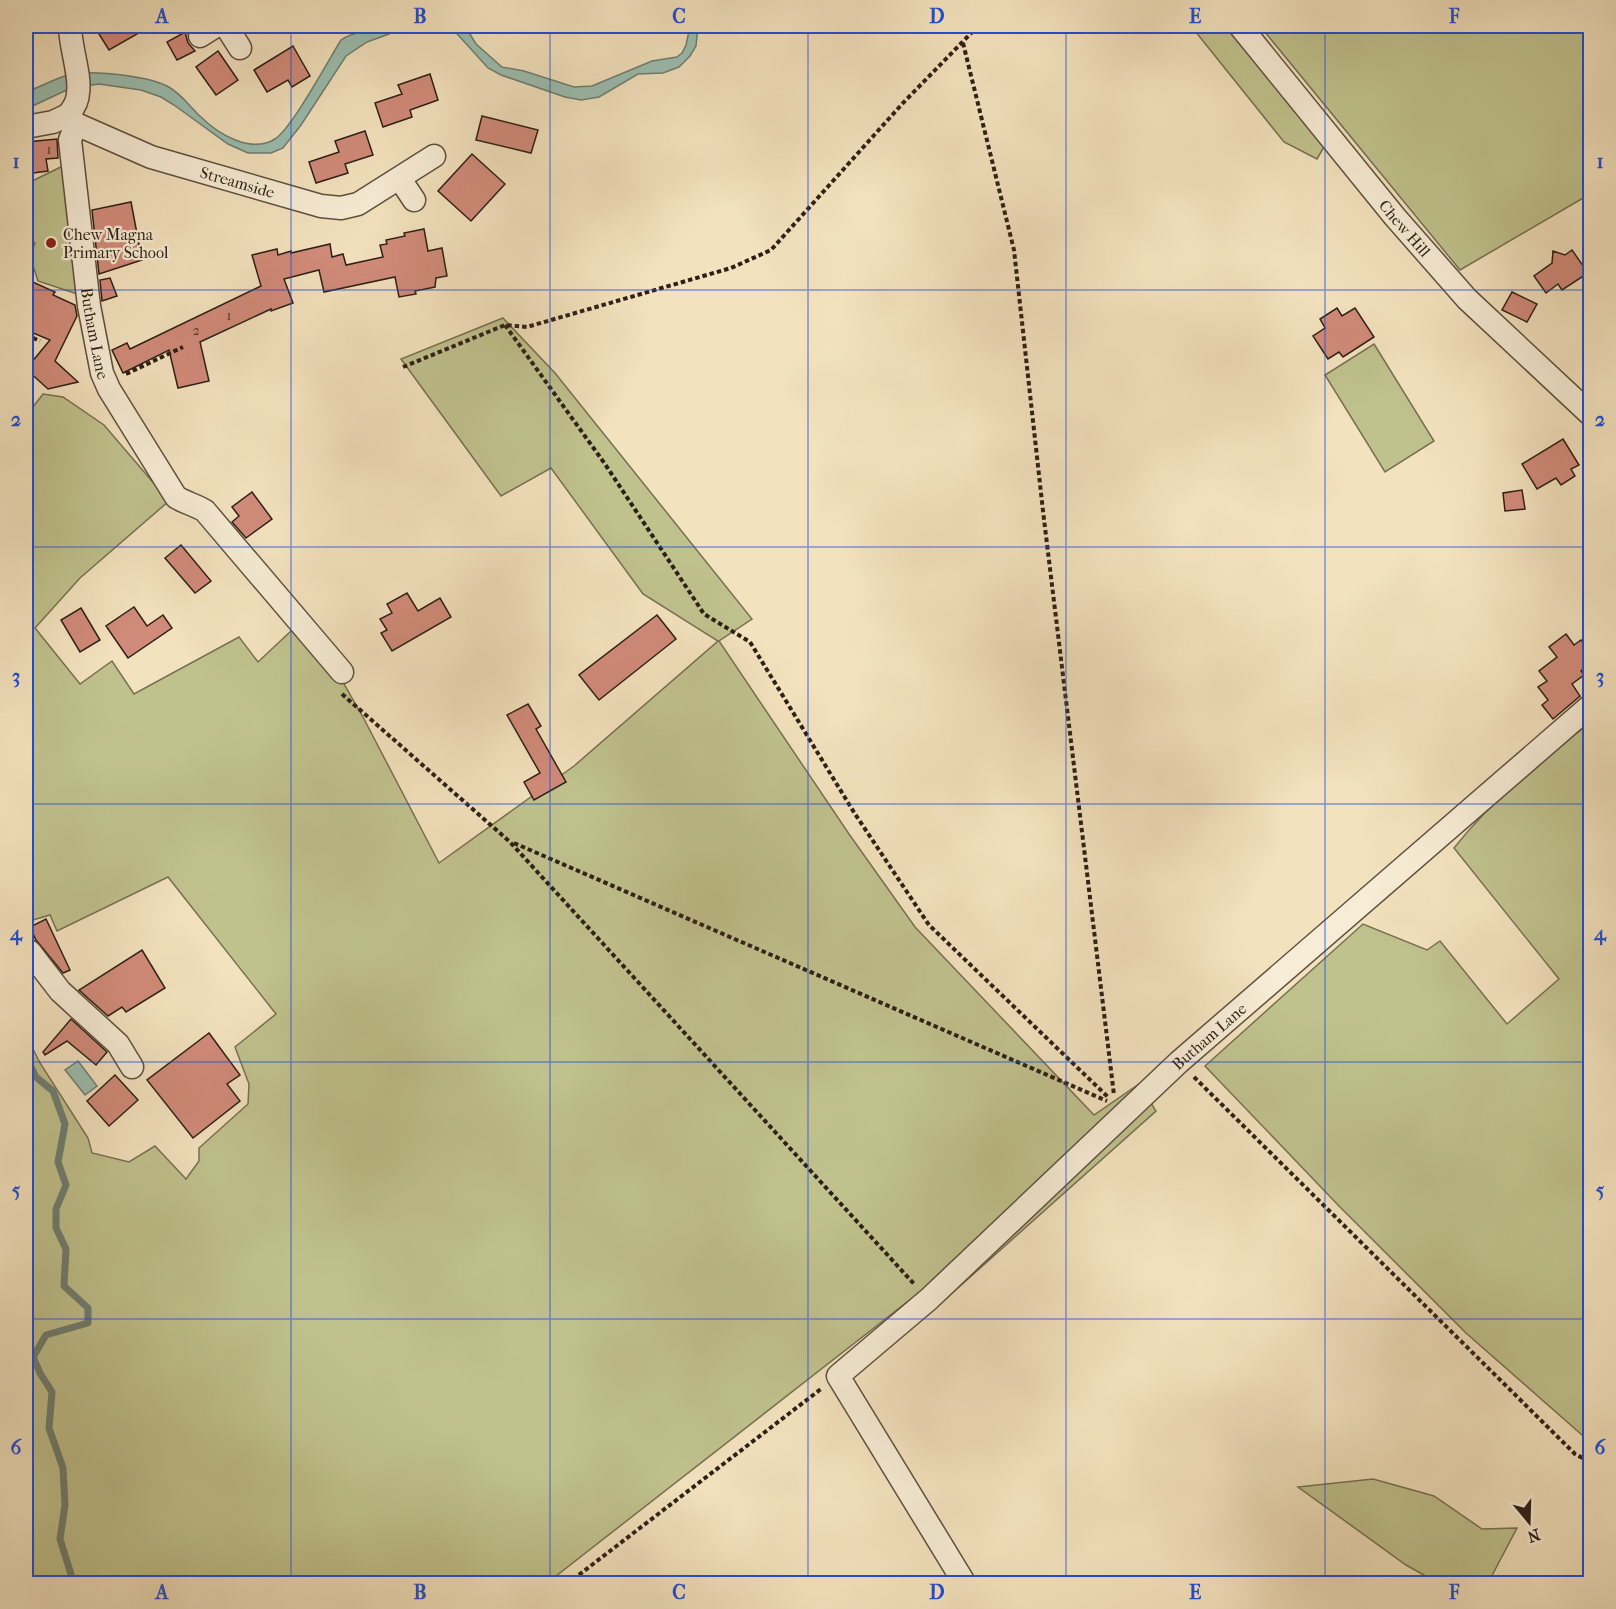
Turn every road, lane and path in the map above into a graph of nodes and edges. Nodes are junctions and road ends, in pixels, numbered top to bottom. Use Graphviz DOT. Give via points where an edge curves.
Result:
graph roads {
  1 [pos="70,26"];
  2 [pos="226,26"];
  3 [pos="978,26"];
  4 [pos="1239,26"];
  5 [pos="963,43"];
  6 [pos="240,48"];
  7 [pos="72,120"];
  8 [pos="26,127"];
  9 [pos="434,156"];
  10 [pos="400,178"];
  11 [pos="414,200"];
  12 [pos="505,325"];
  13 [pos="26,335"];
  14 [pos="40,341"];
  15 [pos="183,347"];
  16 [pos="403,367"];
  17 [pos="106,384"];
  18 [pos="1590,414"];
  19 [pos="338,680"];
  20 [pos="1590,706"];
  21 [pos="510,842"];
  22 [pos="28,951"];
  23 [pos="1179,1062"];
  24 [pos="132,1066"];
  25 [pos="1115,1104"];
  26 [pos="929,1299"];
  27 [pos="838,1376"];
  28 [pos="1590,1462"];
  29 [pos="567,1584"];
  30 [pos="965,1584"];
  1 -- 7 [label="street, Butham Lane" via="79,93"];
  2 -- 6 [label="street"];
  3 -- 5 [label="path"];
  4 -- 18 [label="street, Chew Hill" via="1467,299"];
  5 -- 12 [label="path" via="903,103 771,250 731,268 527,327"];
  5 -- 25 [label="path" via="1014,250"];
  7 -- 8 [label="street"];
  7 -- 10 [label="street, Streamside" via="151,158 321,206 341,208 358,204"];
  7 -- 17 [label="street, Butham Lane" via="70,140 89,306"];
  9 -- 10 [label="street, Streamside"];
  10 -- 11 [label="street"];
  12 -- 16 [label="path"];
  12 -- 25 [label="path" via="704,614 750,642 855,814 929,925"];
  13 -- 14 [label="path"];
  15 -- 17 [label="path"];
  17 -- 19 [label="street, Butham Lane" via="176,497 205,511"];
  19 -- 21 [label="path"];
  20 -- 23 [label="street, Butham Lane"];
  21 -- 25 [label="path"];
  21 -- 26 [label="path"];
  22 -- 24 [label="street" via="60,992 118,1044"];
  23 -- 26 [label="street, Butham Lane"];
  23 -- 28 [label="path" via="1575,1454"];
  26 -- 27 [label="street, Butham Lane"];
  27 -- 29 [label="path"];
  27 -- 30 [label="street"];
}
